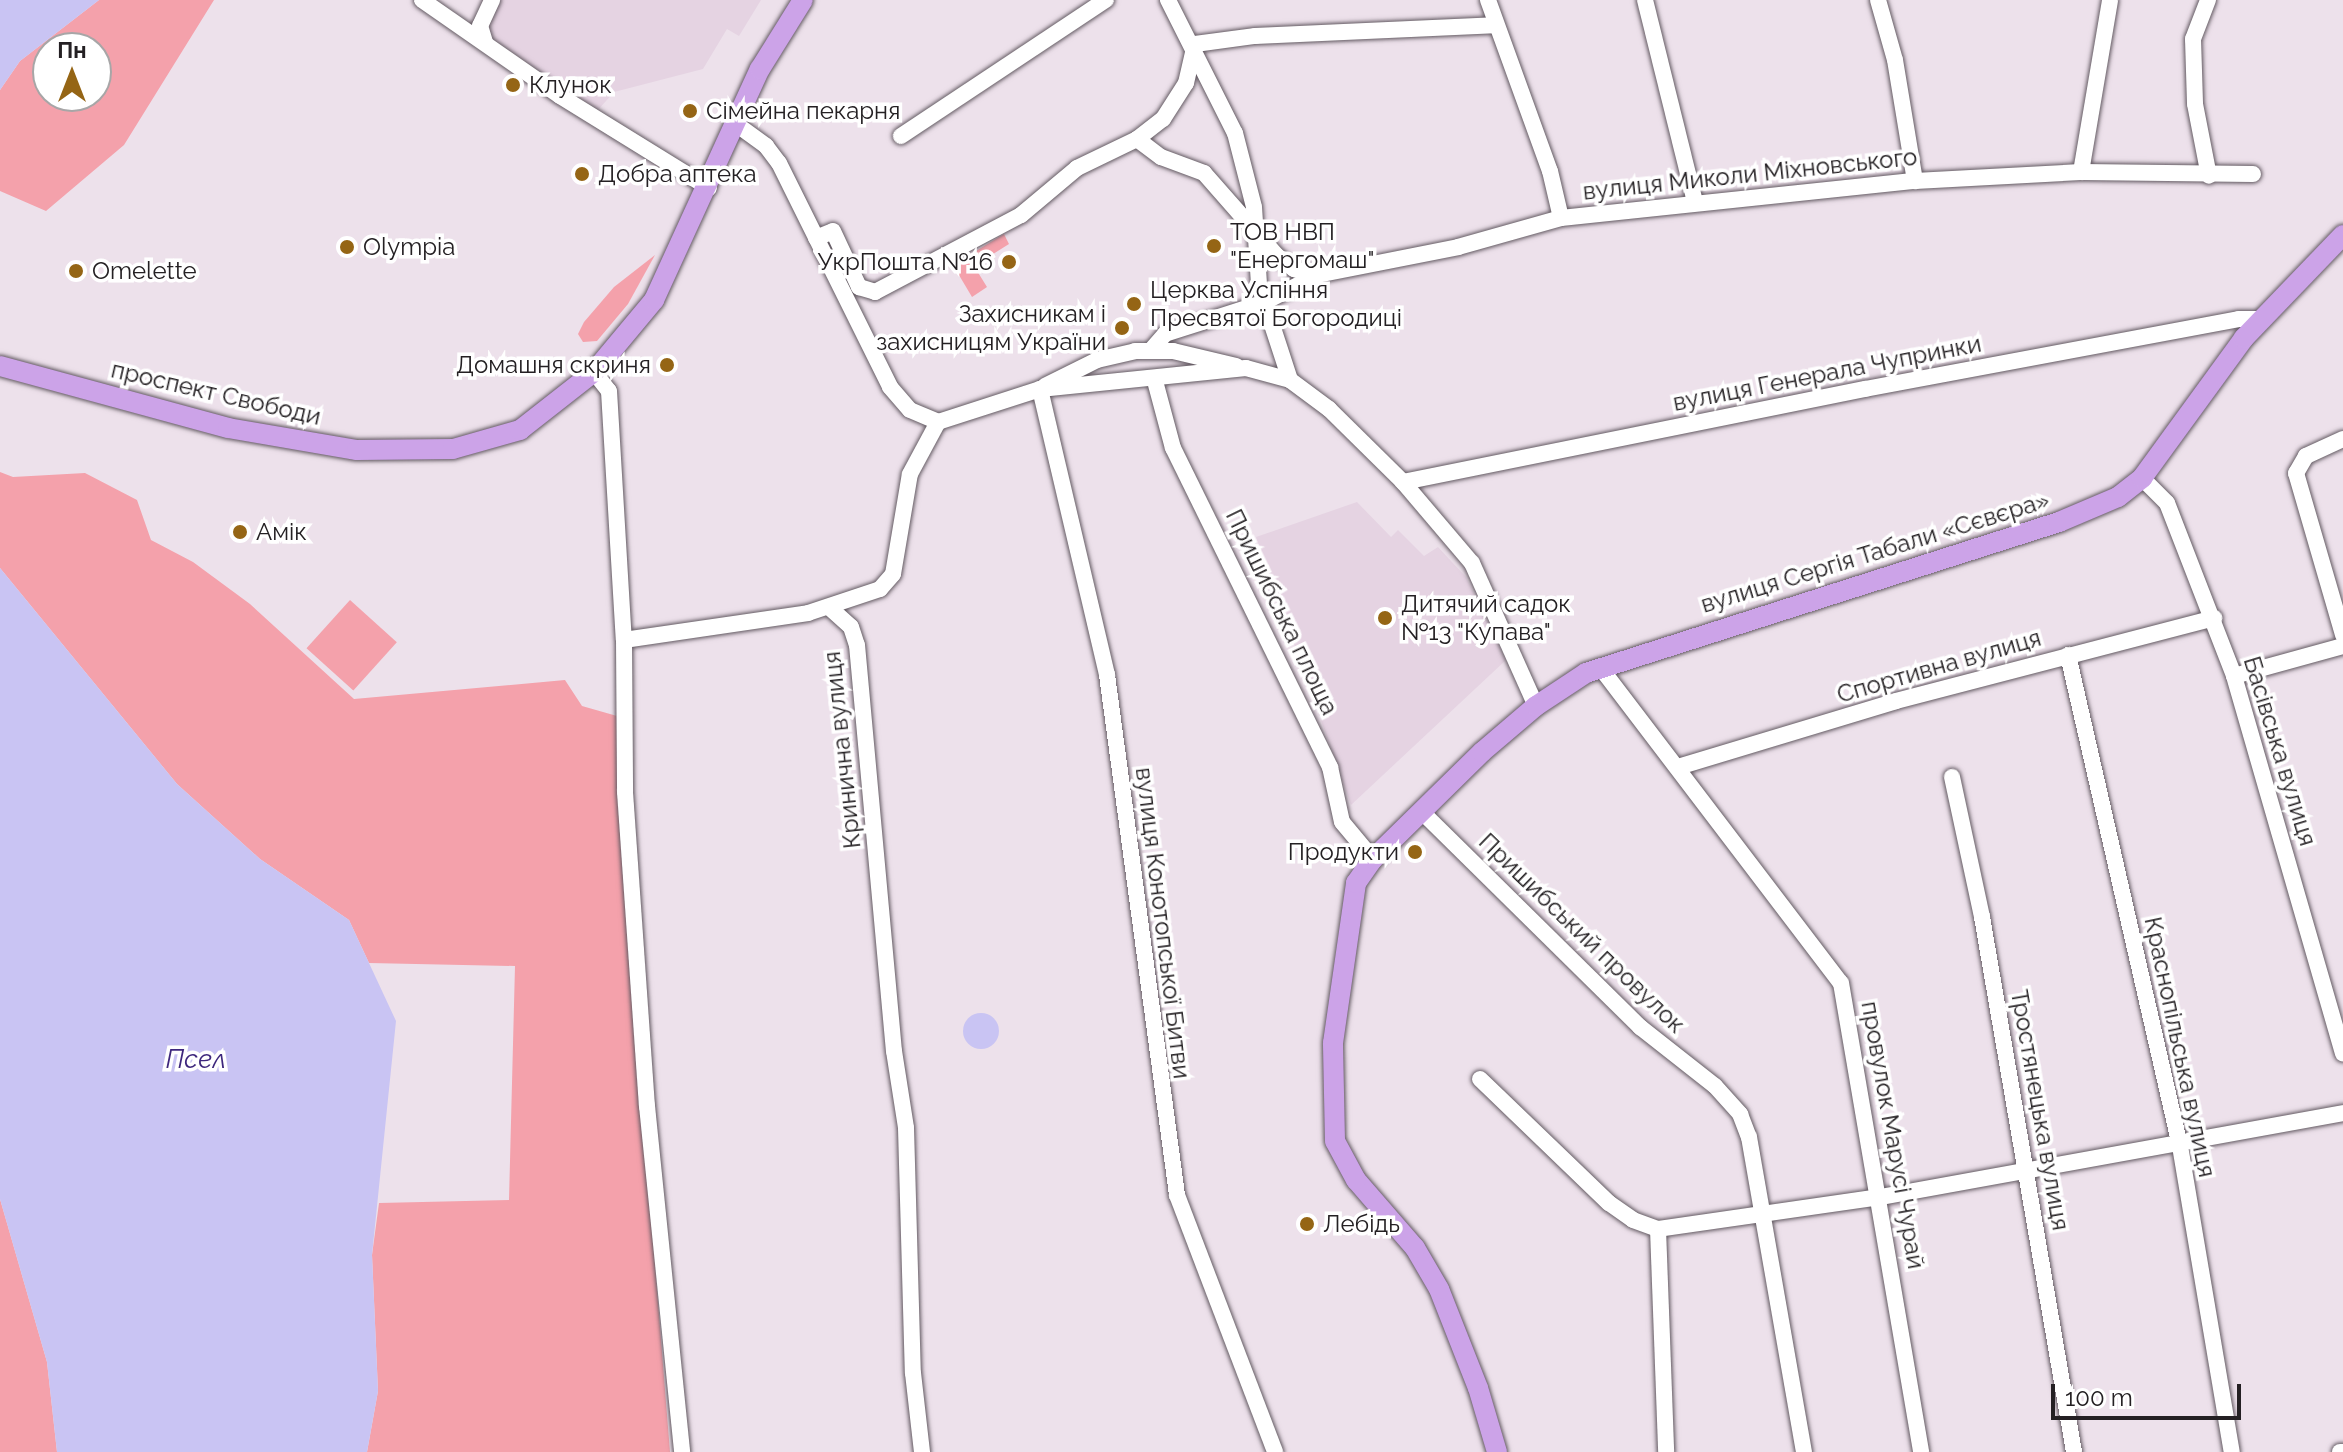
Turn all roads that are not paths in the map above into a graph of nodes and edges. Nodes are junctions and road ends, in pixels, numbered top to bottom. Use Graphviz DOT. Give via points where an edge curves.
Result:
graph roads {
  1 [pos="422,0"];
  2 [pos="492,0"];
  3 [pos="803,0"];
  4 [pos="1106,0"];
  5 [pos="1168,0"];
  6 [pos="1488,0"];
  7 [pos="1645,0"];
  8 [pos="1878,0"];
  9 [pos="2110,0"];
  10 [pos="2209,1"];
  11 [pos="1494,25"];
  12 [pos="485,42"];
  13 [pos="1195,44"];
  14 [pos="736,124"];
  15 [pos="901,136"];
  16 [pos="1137,139"];
  17 [pos="2081,172"];
  18 [pos="2253,174"];
  19 [pos="2209,176"];
  20 [pos="1915,181"];
  21 [pos="709,188"];
  22 [pos="1695,202"];
  23 [pos="1561,218"];
  24 [pos="1256,232"];
  25 [pos="2343,235"];
  26 [pos="816,238"];
  27 [pos="1317,275"];
  28 [pos="1265,302"];
  29 [pos="2262,319"];
  30 [pos="1152,349"];
  31 [pos="0,366"];
  32 [pos="1246,368"];
  33 [pos="594,372"];
  34 [pos="1290,380"];
  35 [pos="1155,381"];
  36 [pos="1040,389"];
  37 [pos="938,422"];
  38 [pos="2343,439"];
  39 [pos="2142,478"];
  40 [pos="1403,482"];
  41 [pos="830,608"];
  42 [pos="2214,618"];
  43 [pos="2343,635"];
  44 [pos="624,640"];
  45 [pos="2343,646"];
  46 [pos="2068,655"];
  47 [pos="1600,667"];
  48 [pos="2234,676"];
  49 [pos="1536,706"];
  50 [pos="1678,767"];
  51 [pos="1952,777"];
  52 [pos="1421,811"];
  53 [pos="1373,859"];
  54 [pos="2343,1054"];
  55 [pos="1480,1079"];
  56 [pos="2343,1113"];
  57 [pos="2180,1146"];
  58 [pos="2027,1171"];
  59 [pos="1881,1197"];
  60 [pos="1761,1214"];
  61 [pos="1658,1229"];
  62 [pos="682,1452"];
  63 [pos="922,1452"];
  64 [pos="1275,1452"];
  65 [pos="1497,1452"];
  66 [pos="1666,1452"];
  67 [pos="1804,1452"];
  68 [pos="1921,1452"];
  69 [pos="2074,1452"];
  70 [pos="2232,1452"];
  1 -- 12 [label="street"];
  2 -- 12 [label="street" via="480,26"];
  3 -- 14 [label="main road, проспект Свободи" via="760,69"];
  4 -- 15 [label="street"];
  5 -- 13 [label="street"];
  6 -- 11 [label="street"];
  7 -- 22 [label="street"];
  8 -- 20 [label="street" via="1895,60"];
  9 -- 17 [label="street"];
  10 -- 19 [label="street" via="2193,52 2195,104"];
  11 -- 13 [label="street" via="1255,36"];
  11 -- 23 [label="street" via="1550,171"];
  12 -- 21 [label="street" via="560,96"];
  13 -- 16 [label="street" via="1178,100"];
  13 -- 24 [label="street" via="1235,133"];
  14 -- 21 [label="main road, проспект Свободи"];
  14 -- 26 [label="street" via="773,153"];
  16 -- 24 [label="street" via="1161,157 1212,179"];
  16 -- 26 [label="street" via="1077,168 1021,215 875,292 859,287 833,231"];
  17 -- 19 [label="street, вулиця Миколи Міхновського"];
  17 -- 20 [label="street, вулиця Миколи Міхновського"];
  18 -- 19 [label="street, вулиця Миколи Міхновського"];
  20 -- 22 [label="street, вулиця Миколи Міхновського"];
  21 -- 33 [label="main road, проспект Свободи" via="654,300"];
  22 -- 23 [label="street, вулиця Миколи Міхновського"];
  23 -- 27 [label="street, вулиця Миколи Міхновського" via="1458,247"];
  24 -- 27 [label="street" via="1294,269"];
  24 -- 28 [label="street"];
  25 -- 29 [label="main road, вулиця Сергія Табали «Сєвєра»"];
  26 -- 37 [label="street" via="890,387 910,410"];
  27 -- 28 [label="street, вулиця Миколи Міхновського"];
  28 -- 30 [label="street, вулиця Миколи Міхновського" via="1165,334"];
  28 -- 34 [label="street"];
  29 -- 39 [label="main road, вулиця Сергія Табали «Сєвєра»" via="2218,368"];
  29 -- 40 [label="street, вулиця Генерала Чупринки" via="1911,380"];
  30 -- 32 [label="street"];
  30 -- 36 [label="street" via="1097,360"];
  31 -- 33 [label="main road, проспект Свободи" via="228,428 374,452 453,449 498,439 544,413"];
  32 -- 34 [label="street"];
  32 -- 35 [label="street"];
  33 -- 44 [label="street" via="609,391"];
  34 -- 40 [label="street" via="1329,409"];
  35 -- 36 [label="street"];
  35 -- 53 [label="street, Пришибська площа" via="1173,448 1330,767 1342,822"];
  36 -- 37 [label="street"];
  36 -- 64 [label="street, вулиця Конотопської Битви" via="1107,675 1177,1195"];
  37 -- 41 [label="street" via="907,483 893,574 880,589 849,596"];
  38 -- 43 [label="street" via="2306,456 2296,473"];
  39 -- 42 [label="street, Басівська вулиця" via="2167,503"];
  39 -- 47 [label="main road, вулиця Сергія Табали «Сєвєра»" via="2085,513"];
  40 -- 49 [label="street" via="1472,563"];
  41 -- 44 [label="street"];
  41 -- 63 [label="street, Кринична вулиця" via="851,627 857,645 894,1051 906,1128 913,1373"];
  42 -- 46 [label="street, Спортивна вулиця"];
  42 -- 48 [label="street, Басівська вулиця"];
  44 -- 62 [label="street" via="625,792 647,1106"];
  45 -- 48 [label="street"];
  46 -- 50 [label="street, Спортивна вулиця"];
  46 -- 57 [label="street, Краснопільська вулиця"];
  47 -- 49 [label="main road, вулиця Сергія Табали «Сєвєра»"];
  47 -- 50 [label="street, провулок Марусі Чурай"];
  48 -- 54 [label="street, Басівська вулиця"];
  49 -- 52 [label="main road, вулиця Сергія Табали «Сєвєра»"];
  50 -- 59 [label="street, провулок Марусі Чурай" via="1841,983"];
  51 -- 58 [label="street, Тростянецька вулиця"];
  52 -- 53 [label="main road, вулиця Сергія Табали «Сєвєра»"];
  52 -- 60 [label="street, Пришибський провулок" via="1640,1027 1729,1099 1749,1137"];
  53 -- 65 [label="main road, вулиця Сергія Табали «Сєвєра»" via="1356,883 1348,914 1333,1043 1335,1141 1356,1180 1415,1248 1439,1289"];
  55 -- 61 [label="street" via="1609,1203"];
  56 -- 57 [label="street"];
  57 -- 58 [label="street"];
  57 -- 70 [label="street, Краснопільська вулиця"];
  58 -- 59 [label="street"];
  58 -- 69 [label="street, Тростянецька вулиця"];
  59 -- 60 [label="street"];
  59 -- 68 [label="street, провулок Марусі Чурай"];
  60 -- 61 [label="street"];
  60 -- 67 [label="street, Пришибський провулок"];
  61 -- 66 [label="street"];
}
